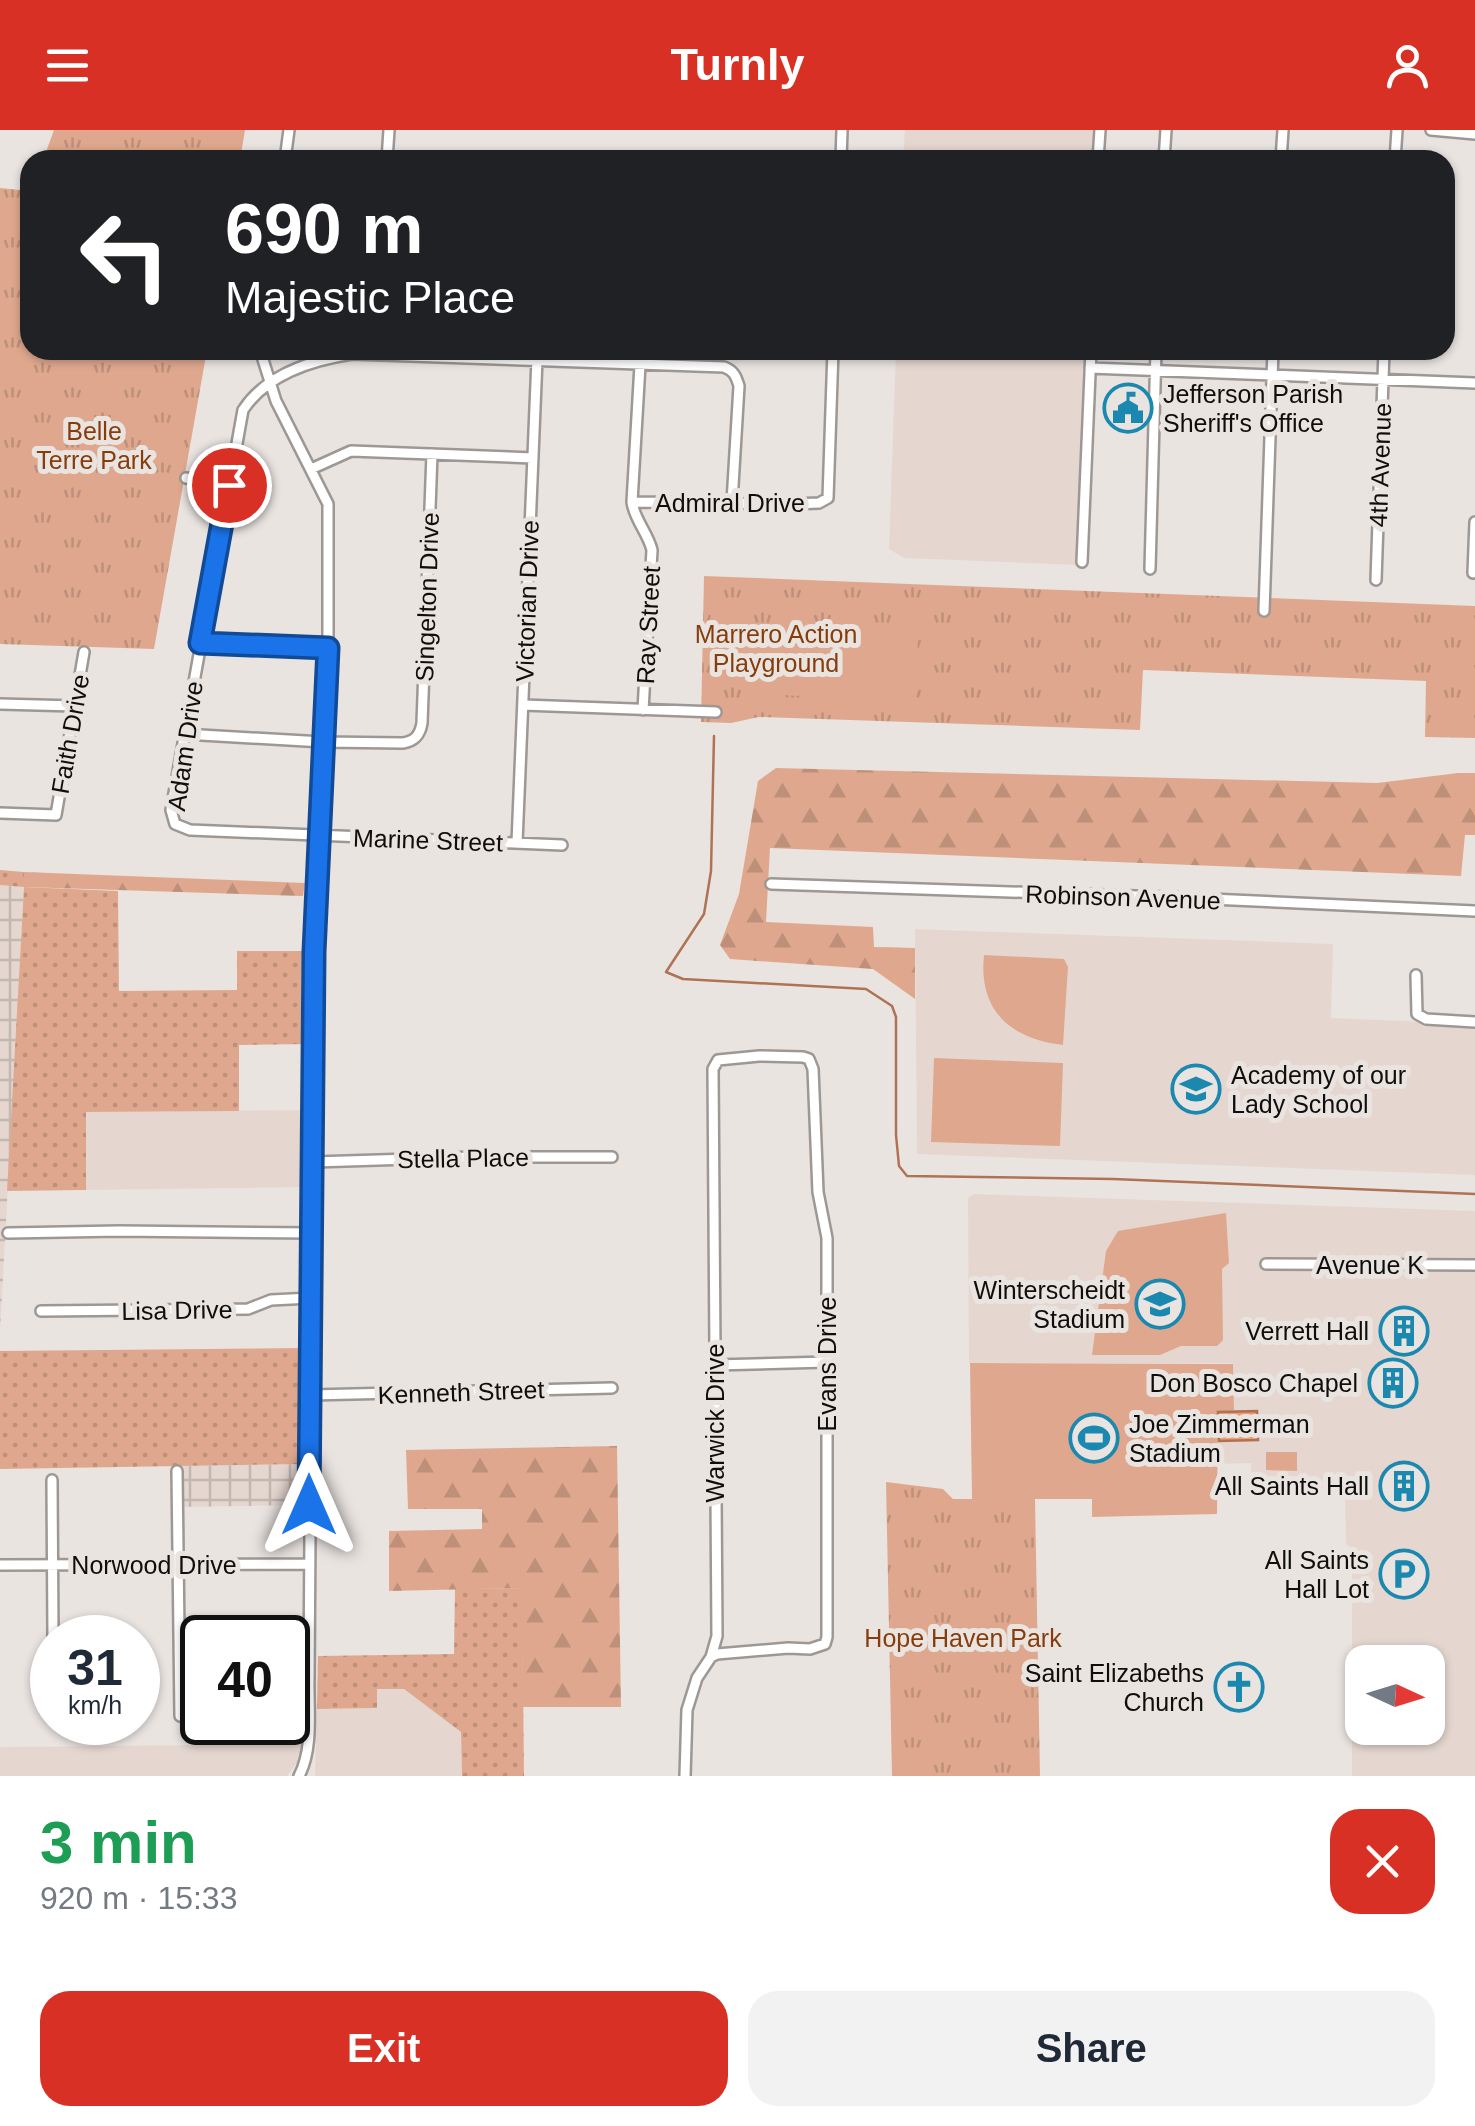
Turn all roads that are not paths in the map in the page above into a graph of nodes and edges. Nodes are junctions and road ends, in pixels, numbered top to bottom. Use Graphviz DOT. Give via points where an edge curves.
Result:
graph roads {
  1 [pos="1431,130"];
  2 [pos="1475,134"];
  3 [pos="263,360"];
  4 [pos="318,360"];
  5 [pos="537,360"];
  6 [pos="554,360"];
  7 [pos="833,360"];
  8 [pos="1090,360"];
  9 [pos="1156,360"];
  10 [pos="1273,360"];
  11 [pos="1383,360"];
  12 [pos="640,365"];
  13 [pos="1090,368"];
  14 [pos="1155,370"];
  15 [pos="1272,375"];
  16 [pos="1382,379"];
  17 [pos="269,383"];
  18 [pos="1475,383"];
  19 [pos="432,454"];
  20 [pos="532,458"];
  21 [pos="312,469"];
  22 [pos="186,478"];
  23 [pos="229,485"];
  24 [pos="632,502"];
  25 [pos="732,502"];
  26 [pos="1475,522"];
  27 [pos="1082,562"];
  28 [pos="1150,569"];
  29 [pos="1473,573"];
  30 [pos="1376,580"];
  31 [pos="1264,612"];
  32 [pos="200,643"];
  33 [pos="328,648"];
  34 [pos="84,652"];
  35 [pos="0,704"];
  36 [pos="523,704"];
  37 [pos="75,706"];
  38 [pos="643,710"];
  39 [pos="716,712"];
  40 [pos="184,734"];
  41 [pos="323,742"];
  42 [pos="0,813"];
  43 [pos="175,824"];
  44 [pos="320,835"];
  45 [pos="517,844"];
  46 [pos="562,845"];
  47 [pos="771,884"];
  48 [pos="1475,911"];
  49 [pos="1416,974"];
  50 [pos="1475,1022"];
  51 [pos="715,1063"];
  52 [pos="612,1157"];
  53 [pos="314,1162"];
  54 [pos="8,1233"];
  55 [pos="313,1234"];
  56 [pos="1266,1264"];
  57 [pos="1475,1265"];
  58 [pos="312,1298"];
  59 [pos="40,1311"];
  60 [pos="827,1362"];
  61 [pos="715,1364"];
  62 [pos="612,1388"];
  63 [pos="311,1395"];
  64 [pos="177,1472"];
  65 [pos="52,1480"];
  66 [pos="178,1564"];
  67 [pos="308,1564"];
  68 [pos="0,1565"];
  69 [pos="52,1566"];
  70 [pos="53,1615"];
  71 [pos="711,1657"];
  72 [pos="180,1716"];
  73 [pos="299,1776"];
  74 [pos="685,1776"];
  1 -- 2 [label="street"];
  3 -- 17 [label="street"];
  4 -- 17 [label="street"];
  5 -- 20 [label="street, Victorian Drive"];
  6 -- 12 [label="street"];
  7 -- 25 [label="street, Admiral Drive" via="828,498"];
  8 -- 13 [label="street"];
  9 -- 14 [label="street"];
  10 -- 15 [label="street"];
  11 -- 16 [label="street, 4th Avenue"];
  12 -- 24 [label="street, Ray Street"];
  12 -- 25 [label="street" via="732,370 739,386"];
  13 -- 14 [label="street"];
  13 -- 27 [label="street"];
  14 -- 15 [label="street"];
  14 -- 28 [label="street"];
  15 -- 16 [label="street"];
  15 -- 31 [label="street"];
  16 -- 18 [label="street"];
  16 -- 30 [label="street, 4th Avenue"];
  17 -- 21 [label="street"];
  17 -- 23 [label="street, Adam Drive" via="243,410"];
  19 -- 20 [label="street"];
  19 -- 21 [label="street" via="351,451"];
  19 -- 41 [label="street, Singelton Drive" via="422,723 416,738 403,743"];
  20 -- 36 [label="street, Victorian Drive"];
  21 -- 33 [label="street" via="328,504"];
  22 -- 23 [label="street"];
  23 -- 32 [label="street, Adam Drive"];
  24 -- 25 [label="street, Admiral Drive"];
  24 -- 38 [label="street, Ray Street" via="652,550"];
  26 -- 29 [label="street"];
  32 -- 33 [label="street"];
  32 -- 40 [label="street, Adam Drive"];
  33 -- 41 [label="street"];
  34 -- 37 [label="street, Faith Drive"];
  35 -- 37 [label="street"];
  36 -- 38 [label="street"];
  36 -- 45 [label="street, Victorian Drive"];
  37 -- 42 [label="street, Faith Drive" via="56,815"];
  38 -- 39 [label="street"];
  40 -- 41 [label="street"];
  40 -- 43 [label="street, Adam Drive" via="171,810"];
  41 -- 44 [label="street"];
  43 -- 44 [label="street, Marine Street"];
  44 -- 45 [label="street, Marine Street"];
  44 -- 53 [label="street"];
  45 -- 46 [label="street, Marine Street"];
  47 -- 48 [label="street, Robinson Avenue"];
  49 -- 50 [label="street" via="1417,1014"];
  51 -- 60 [label="street, Evans Drive" via="803,1057 813,1069 818,1192 827,1238"];
  51 -- 61 [label="street, Warwick Drive"];
  52 -- 53 [label="street, Stella Place"];
  53 -- 55 [label="street"];
  54 -- 55 [label="street"];
  55 -- 58 [label="street"];
  56 -- 57 [label="street, Avenue K"];
  58 -- 59 [label="street, Lisa Drive" via="248,1309"];
  58 -- 63 [label="street"];
  60 -- 61 [label="street"];
  60 -- 71 [label="street, Evans Drive" via="825,1644"];
  61 -- 71 [label="street, Warwick Drive"];
  62 -- 63 [label="street, Kenneth Street"];
  63 -- 67 [label="street"];
  64 -- 66 [label="street"];
  65 -- 69 [label="street"];
  66 -- 67 [label="street, Norwood Drive"];
  66 -- 69 [label="street, Norwood Drive"];
  66 -- 72 [label="street"];
  67 -- 73 [label="street" via="307,1750"];
  68 -- 69 [label="street, Norwood Drive"];
  69 -- 70 [label="street"];
  71 -- 74 [label="street, Warwick Drive" via="687,1710"];
}
